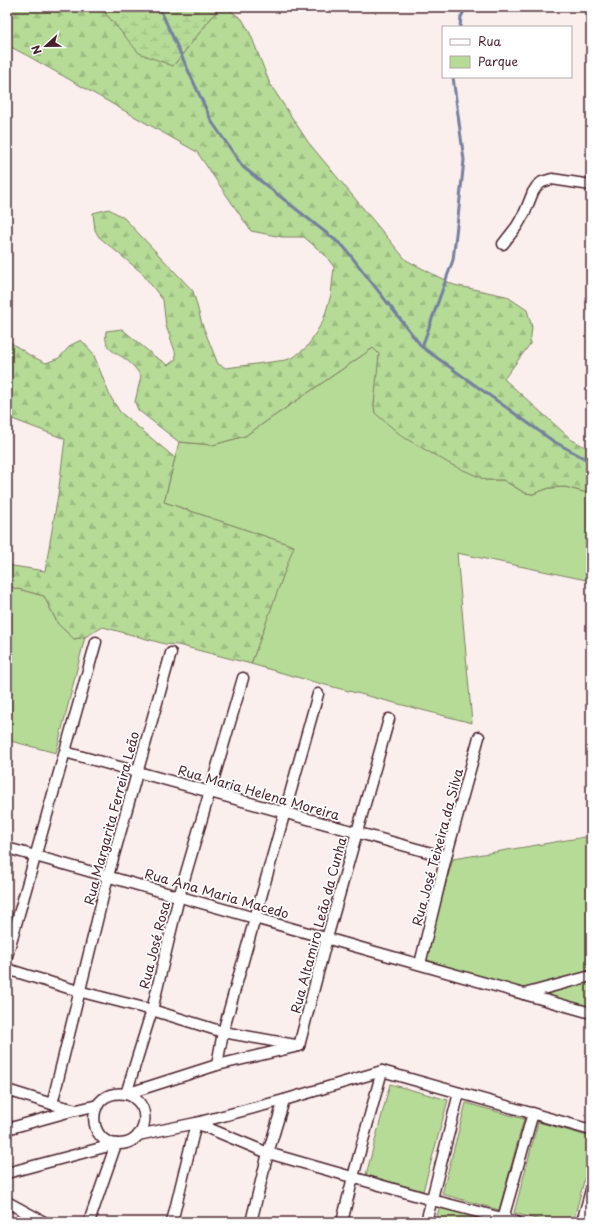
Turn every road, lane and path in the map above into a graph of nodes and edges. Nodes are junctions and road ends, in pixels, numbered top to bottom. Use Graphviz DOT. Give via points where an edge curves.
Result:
graph roads {
  1 [pos="591,185"];
  2 [pos="503,244"];
  3 [pos="96,642"];
  4 [pos="171,653"];
  5 [pos="243,678"];
  6 [pos="318,694"];
  7 [pos="389,719"];
  8 [pos="479,737"];
  9 [pos="65,752"];
  10 [pos="137,772"];
  11 [pos="211,792"];
  12 [pos="284,813"];
  13 [pos="357,833"];
  14 [pos="7,848"];
  15 [pos="35,856"];
  16 [pos="446,857"];
  17 [pos="108,876"];
  18 [pos="179,897"];
  19 [pos="254,917"];
  20 [pos="327,938"];
  21 [pos="7,956"];
  22 [pos="420,964"];
  23 [pos="7,968"];
  24 [pos="591,976"];
  25 [pos="78,991"];
  26 [pos="524,994"];
  27 [pos="152,1010"];
  28 [pos="591,1012"];
  29 [pos="223,1032"];
  30 [pos="299,1046"];
  31 [pos="217,1065"];
  32 [pos="382,1071"];
  33 [pos="7,1090"];
  34 [pos="459,1093"];
  35 [pos="126,1094"];
  36 [pos="284,1100"];
  37 [pos="52,1104"];
  38 [pos="98,1105"];
  39 [pos="77,1110"];
  40 [pos="533,1113"];
  41 [pos="196,1123"];
  42 [pos="7,1129"];
  43 [pos="591,1130"];
  44 [pos="138,1135"];
  45 [pos="116,1144"];
  46 [pos="268,1153"];
  47 [pos="7,1173"];
  48 [pos="353,1177"];
  49 [pos="591,1190"];
  50 [pos="432,1200"];
  51 [pos="7,1202"];
  52 [pos="502,1220"];
  53 [pos="44,1222"];
  54 [pos="89,1222"];
  55 [pos="172,1222"];
  56 [pos="252,1222"];
  57 [pos="342,1222"];
  58 [pos="426,1222"];
  59 [pos="517,1222"];
  60 [pos="582,1222"];
  1 -- 2 [label="street" via="552,179 542,182 533,192 518,226"];
  3 -- 9 [label="street"];
  4 -- 10 [label="street, Rua Margarita Ferreira Leão"];
  5 -- 11 [label="street, Rua José Rosa"];
  6 -- 12 [label="street"];
  7 -- 13 [label="street, Rua Altamiro Leão da Cunha"];
  8 -- 16 [label="street, Rua José Teixeira da Silva"];
  9 -- 10 [label="street, Rua Maria Helena Moreira"];
  9 -- 15 [label="street"];
  10 -- 11 [label="street, Rua Maria Helena Moreira"];
  10 -- 17 [label="street, Rua Margarita Ferreira Leão"];
  11 -- 12 [label="street, Rua Maria Helena Moreira"];
  11 -- 18 [label="street, Rua José Rosa"];
  12 -- 13 [label="street, Rua Maria Helena Moreira"];
  12 -- 19 [label="street"];
  13 -- 16 [label="street, Rua Maria Helena Moreira"];
  13 -- 20 [label="street, Rua Altamiro Leão da Cunha"];
  14 -- 15 [label="street, Rua Ana Maria Macedo"];
  15 -- 17 [label="street, Rua Ana Maria Macedo"];
  15 -- 21 [label="street"];
  16 -- 22 [label="street, Rua José Teixeira da Silva"];
  17 -- 18 [label="street, Rua Ana Maria Macedo"];
  17 -- 25 [label="street, Rua Margarita Ferreira Leão"];
  18 -- 19 [label="street, Rua Ana Maria Macedo"];
  18 -- 27 [label="street, Rua José Rosa"];
  19 -- 20 [label="street, Rua Ana Maria Macedo"];
  19 -- 29 [label="street"];
  20 -- 22 [label="street, Rua Ana Maria Macedo"];
  20 -- 30 [label="street, Rua Altamiro Leão da Cunha"];
  22 -- 26 [label="street, Rua Ana Maria Macedo"];
  23 -- 25 [label="street"];
  24 -- 26 [label="street"];
  25 -- 27 [label="street"];
  25 -- 37 [label="street, Rua Margarita Ferreira Leão"];
  26 -- 28 [label="street, Rua Ana Maria Macedo"];
  27 -- 29 [label="street"];
  27 -- 35 [label="street, Rua José Rosa"];
  29 -- 30 [label="street"];
  29 -- 31 [label="street"];
  30 -- 31 [label="street"];
  31 -- 35 [label="street"];
  32 -- 34 [label="street"];
  32 -- 36 [label="street"];
  32 -- 48 [label="street"];
  33 -- 37 [label="street"];
  34 -- 40 [label="street"];
  34 -- 50 [label="street"];
  35 -- 38 [label="street" via="110,1094"];
  35 -- 44 [label="street" via="135,1098 142,1106 145,1116"];
  36 -- 41 [label="street"];
  36 -- 46 [label="street"];
  37 -- 39 [label="street"];
  38 -- 39 [label="street"];
  38 -- 45 [label="street" via="95,1111 95,1126 102,1138"];
  39 -- 42 [label="street"];
  40 -- 43 [label="street"];
  40 -- 52 [label="street"];
  41 -- 44 [label="street"];
  41 -- 46 [label="street"];
  41 -- 55 [label="street"];
  44 -- 45 [label="street" via="132,1141"];
  45 -- 47 [label="street"];
  45 -- 54 [label="street"];
  46 -- 48 [label="street"];
  46 -- 56 [label="street"];
  48 -- 50 [label="street"];
  48 -- 57 [label="street"];
  49 -- 60 [label="street"];
  50 -- 52 [label="street"];
  50 -- 58 [label="street"];
  51 -- 53 [label="street"];
  52 -- 59 [label="street"];
}
